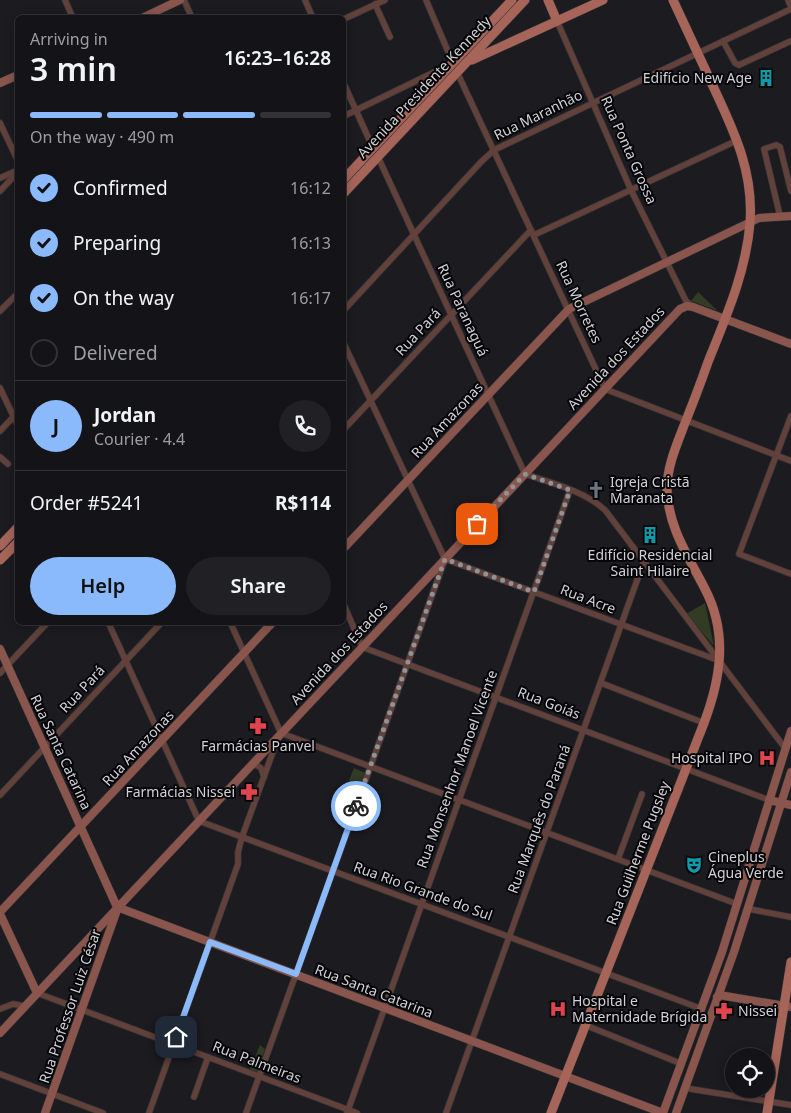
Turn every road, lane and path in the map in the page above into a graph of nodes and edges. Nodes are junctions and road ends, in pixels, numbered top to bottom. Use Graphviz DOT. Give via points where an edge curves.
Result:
graph roads {
  1 [pos="65,0"];
  2 [pos="180,0"];
  3 [pos="184,0"];
  4 [pos="305,0"];
  5 [pos="385,0"];
  6 [pos="426,0"];
  7 [pos="512,0"];
  8 [pos="525,0"];
  9 [pos="548,0"];
  10 [pos="603,0"];
  11 [pos="673,0"];
  12 [pos="788,0"];
  13 [pos="375,4"];
  14 [pos="791,8"];
  15 [pos="72,15"];
  16 [pos="148,15"];
  17 [pos="191,15"];
  18 [pos="312,15"];
  19 [pos="346,18"];
  20 [pos="557,21"];
  21 [pos="390,37"];
  22 [pos="723,41"];
  23 [pos="791,41"];
  24 [pos="480,47"];
  25 [pos="697,53"];
  26 [pos="453,63"];
  27 [pos="457,72"];
  28 [pos="15,76"];
  29 [pos="421,79"];
  30 [pos="0,83"];
  31 [pos="431,87"];
  32 [pos="346,88"];
  33 [pos="593,102"];
  34 [pos="356,110"];
  35 [pos="346,115"];
  36 [pos="0,123"];
  37 [pos="738,140"];
  38 [pos="374,148"];
  39 [pos="494,150"];
  40 [pos="15,155"];
  41 [pos="378,157"];
  42 [pos="15,172"];
  43 [pos="15,174"];
  44 [pos="346,177"];
  45 [pos="0,178"];
  46 [pos="0,190"];
  47 [pos="631,190"];
  48 [pos="346,191"];
  49 [pos="791,191"];
  50 [pos="780,216"];
  51 [pos="791,216"];
  52 [pos="750,224"];
  53 [pos="533,232"];
  54 [pos="414,235"];
  55 [pos="667,263"];
  56 [pos="15,296"];
  57 [pos="692,307"];
  58 [pos="346,308"];
  59 [pos="569,309"];
  60 [pos="0,311"];
  61 [pos="451,315"];
  62 [pos="725,318"];
  63 [pos="791,344"];
  64 [pos="346,348"];
  65 [pos="0,388"];
  66 [pos="605,389"];
  67 [pos="488,394"];
  68 [pos="370,401"];
  69 [pos="15,415"];
  70 [pos="791,416"];
  71 [pos="686,421"];
  72 [pos="346,427"];
  73 [pos="0,431"];
  74 [pos="776,456"];
  75 [pos="0,457"];
  76 [pos="791,462"];
  77 [pos="8,464"];
  78 [pos="525,474"];
  79 [pos="408,480"];
  80 [pos="570,490"];
  81 [pos="15,530"];
  82 [pos="15,545"];
  83 [pos="0,546"];
  84 [pos="346,546"];
  85 [pos="445,559"];
  86 [pos="0,560"];
  87 [pos="644,562"];
  88 [pos="791,574"];
  89 [pos="534,592"];
  90 [pos="346,610"];
  91 [pos="45,625"];
  92 [pos="109,625"];
  93 [pos="159,625"];
  94 [pos="231,625"];
  95 [pos="271,625"];
  96 [pos="622,625"];
  97 [pos="362,647"];
  98 [pos="0,649"];
  99 [pos="244,653"];
  100 [pos="125,661"];
  101 [pos="720,661"];
  102 [pos="407,663"];
  103 [pos="7,666"];
  104 [pos="0,673"];
  105 [pos="601,683"];
  106 [pos="496,697"];
  107 [pos="704,723"];
  108 [pos="584,730"];
  109 [pos="791,731"];
  110 [pos="280,734"];
  111 [pos="163,740"];
  112 [pos="45,747"];
  113 [pos="785,748"];
  114 [pos="253,763"];
  115 [pos="370,767"];
  116 [pos="686,768"];
  117 [pos="791,772"];
  118 [pos="264,777"];
  119 [pos="642,794"];
  120 [pos="0,795"];
  121 [pos="459,800"];
  122 [pos="769,800"];
  123 [pos="782,803"];
  124 [pos="791,804"];
  125 [pos="199,820"];
  126 [pos="81,827"];
  127 [pos="547,833"];
  128 [pos="242,837"];
  129 [pos="618,859"];
  130 [pos="646,870"];
  131 [pos="333,871"];
  132 [pos="422,904"];
  133 [pos="737,904"];
  134 [pos="118,907"];
  135 [pos="749,909"];
  136 [pos="0,913"];
  137 [pos="791,917"];
  138 [pos="510,937"];
  139 [pos="210,942"];
  140 [pos="791,962"];
  141 [pos="606,973"];
  142 [pos="296,974"];
  143 [pos="37,993"];
  144 [pos="719,995"];
  145 [pos="24,1006"];
  146 [pos="787,1007"];
  147 [pos="385,1008"];
  148 [pos="0,1009"];
  149 [pos="702,1009"];
  150 [pos="82,1010"];
  151 [pos="585,1025"];
  152 [pos="0,1033"];
  153 [pos="472,1041"];
  154 [pos="174,1044"];
  155 [pos="208,1057"];
  156 [pos="682,1064"];
  157 [pos="0,1074"];
  158 [pos="259,1076"];
  159 [pos="566,1076"];
  160 [pos="685,1088"];
  161 [pos="52,1093"];
  162 [pos="194,1097"];
  163 [pos="769,1101"];
  164 [pos="791,1105"];
  165 [pos="348,1111"];
  166 [pos="45,1113"];
  167 [pos="104,1113"];
  168 [pos="149,1113"];
  169 [pos="246,1113"];
  170 [pos="357,1113"];
  171 [pos="446,1113"];
  172 [pos="551,1113"];
  173 [pos="663,1113"];
  174 [pos="676,1113"];
  175 [pos="767,1113"];
  1 -- 15 [label="street"];
  2 -- 16 [label="street"];
  3 -- 17 [label="street"];
  4 -- 18 [label="street"];
  5 -- 13 [label="street"];
  6 -- 26 [label="street"];
  7 -- 24 [label="main road, Avenida Presidente Kennedy"];
  8 -- 24 [label="main road, Avenida Presidente Kennedy"];
  9 -- 20 [label="main road, Rua Ponta Grossa"];
  10 -- 20 [label="main road, Avenida Presidente Kennedy"];
  11 -- 25 [label="main road, Rua Guilherme Pugsley"];
  12 -- 14 [label="street"];
  13 -- 19 [label="street"];
  13 -- 21 [label="street"];
  14 -- 22 [label="street, Rua Maranhão"];
  20 -- 24 [label="main road, Avenida Presidente Kennedy"];
  20 -- 33 [label="street, Rua Ponta Grossa"];
  22 -- 23 [label="street" via="739,65"];
  22 -- 25 [label="street, Rua Maranhão"];
  24 -- 26 [label="main road, Avenida Presidente Kennedy"];
  24 -- 27 [label="main road, Avenida Presidente Kennedy"];
  25 -- 33 [label="street, Rua Maranhão"];
  25 -- 37 [label="main road, Rua Guilherme Pugsley"];
  26 -- 29 [label="street"];
  26 -- 31 [label="main road, Avenida Presidente Kennedy"];
  27 -- 39 [label="street, Rua Morretes"];
  27 -- 41 [label="main road, Avenida Presidente Kennedy"];
  28 -- 30 [label="street"];
  29 -- 31 [label="street"];
  29 -- 34 [label="street"];
  31 -- 38 [label="main road, Avenida Presidente Kennedy"];
  32 -- 34 [label="street"];
  33 -- 39 [label="street, Rua Maranhão"];
  33 -- 47 [label="street, Rua Ponta Grossa"];
  34 -- 35 [label="street"];
  34 -- 38 [label="street"];
  36 -- 40 [label="street"];
  37 -- 47 [label="street, Rua Pará"];
  37 -- 52 [label="main road, Rua Guilherme Pugsley" via="746,171"];
  38 -- 44 [label="main road, Avenida Presidente Kennedy"];
  39 -- 53 [label="street, Rua Morretes"];
  39 -- 54 [label="street, Rua Maranhão"];
  41 -- 48 [label="main road, Avenida Presidente Kennedy"];
  41 -- 54 [label="street, Rua Paranaguá"];
  42 -- 45 [label="street"];
  43 -- 46 [label="street"];
  47 -- 53 [label="street, Rua Pará"];
  47 -- 55 [label="street, Rua Ponta Grossa"];
  49 -- 50 [label="street" via="780,147 764,149"];
  50 -- 51 [label="street"];
  50 -- 52 [label="street" via="759,218"];
  52 -- 55 [label="street"];
  52 -- 62 [label="main road, Rua Guilherme Pugsley" via="742,270"];
  53 -- 59 [label="street, Rua Morretes"];
  53 -- 61 [label="street, Rua Pará"];
  54 -- 58 [label="street, Rua Maranhão"];
  54 -- 61 [label="street, Rua Paranaguá"];
  55 -- 57 [label="street, Rua Ponta Grossa"];
  55 -- 59 [label="street"];
  56 -- 60 [label="street"];
  57 -- 62 [label="street"];
  57 -- 66 [label="street, Avenida dos Estados" via="680,309"];
  59 -- 66 [label="street, Rua Morretes"];
  59 -- 67 [label="street, Rua Amazonas"];
  61 -- 67 [label="street, Rua Paranaguá"];
  61 -- 68 [label="street, Rua Pará"];
  62 -- 63 [label="street"];
  62 -- 71 [label="main road, Rua Guilherme Pugsley"];
  64 -- 68 [label="street"];
  65 -- 69 [label="street"];
  66 -- 71 [label="street"];
  66 -- 78 [label="street, Avenida dos Estados"];
  67 -- 78 [label="street, Rua Paranaguá"];
  67 -- 79 [label="street, Rua Amazonas"];
  68 -- 72 [label="street, Rua Pará"];
  68 -- 79 [label="street"];
  69 -- 73 [label="street"];
  70 -- 74 [label="street"];
  71 -- 74 [label="street"];
  71 -- 101 [label="main road, Rua Guilherme Pugsley" via="670,464 669,508 678,538 713,610"];
  74 -- 76 [label="street"];
  74 -- 88 [label="street" via="739,554"];
  75 -- 77 [label="street"];
  78 -- 80 [label="street"];
  78 -- 85 [label="street, Avenida dos Estados"];
  79 -- 84 [label="street, Rua Amazonas"];
  79 -- 85 [label="street"];
  80 -- 87 [label="street" via="605,510"];
  80 -- 89 [label="street, Rua Monsenhor Manoel Vicente"];
  81 -- 83 [label="main road"];
  82 -- 86 [label="main road"];
  85 -- 89 [label="street, Rua Acre"];
  85 -- 97 [label="street, Avenida dos Estados"];
  85 -- 102 [label="street"];
  87 -- 96 [label="street, Rua Marquês do Paraná"];
  87 -- 101 [label="street"];
  89 -- 96 [label="street, Rua Acre"];
  89 -- 106 [label="street, Rua Monsenhor Manoel Vicente"];
  90 -- 97 [label="street"];
  91 -- 103 [label="street"];
  92 -- 100 [label="street"];
  93 -- 100 [label="street, Rua Pará"];
  94 -- 99 [label="street"];
  95 -- 99 [label="street, Rua Amazonas"];
  96 -- 101 [label="street, Rua Acre"];
  96 -- 105 [label="street, Rua Marquês do Paraná"];
  97 -- 102 [label="street, Rua Goiás"];
  97 -- 110 [label="street, Avenida dos Estados"];
  98 -- 103 [label="street, Rua Santa Catarina"];
  99 -- 110 [label="street"];
  99 -- 111 [label="street, Rua Amazonas"];
  100 -- 111 [label="street"];
  100 -- 112 [label="street, Rua Pará"];
  101 -- 107 [label="main road, Rua Guilherme Pugsley" via="715,692"];
  101 -- 113 [label="street"];
  102 -- 106 [label="street, Rua Goiás"];
  102 -- 115 [label="street"];
  103 -- 104 [label="street"];
  103 -- 112 [label="street, Rua Santa Catarina"];
  105 -- 107 [label="street"];
  105 -- 108 [label="street, Rua Marquês do Paraná"];
  106 -- 108 [label="street, Rua Goiás"];
  106 -- 121 [label="street, Rua Monsenhor Manoel Vicente"];
  107 -- 116 [label="main road, Rua Guilherme Pugsley"];
  108 -- 116 [label="street, Rua Goiás"];
  108 -- 127 [label="street, Rua Marquês do Paraná"];
  109 -- 113 [label="street"];
  110 -- 114 [label="street, Avenida dos Estados"];
  110 -- 115 [label="street"];
  110 -- 118 [label="street"];
  111 -- 125 [label="street"];
  111 -- 126 [label="street, Rua Amazonas"];
  112 -- 120 [label="street, Rua Pará"];
  112 -- 126 [label="street, Rua Santa Catarina"];
  113 -- 122 [label="street"];
  114 -- 118 [label="street" via="261,768"];
  114 -- 125 [label="street, Avenida dos Estados"];
  115 -- 121 [label="street"];
  115 -- 131 [label="street"];
  116 -- 122 [label="street, Rua Goiás"];
  116 -- 130 [label="main road, Rua Guilherme Pugsley"];
  117 -- 123 [label="street"];
  118 -- 128 [label="street"];
  119 -- 129 [label="street"];
  121 -- 127 [label="street"];
  121 -- 132 [label="street, Rua Monsenhor Manoel Vicente"];
  122 -- 123 [label="street"];
  122 -- 133 [label="street"];
  123 -- 124 [label="street"];
  123 -- 135 [label="street"];
  125 -- 128 [label="street, Rua Rio Grande do Sul"];
  125 -- 134 [label="street, Avenida dos Estados"];
  126 -- 134 [label="street, Rua Santa Catarina"];
  126 -- 136 [label="street, Rua Amazonas"];
  127 -- 129 [label="street"];
  127 -- 138 [label="street, Rua Marquês do Paraná"];
  128 -- 131 [label="street, Rua Rio Grande do Sul"];
  128 -- 139 [label="street" via="238,864"];
  129 -- 130 [label="street"];
  130 -- 133 [label="street"];
  130 -- 141 [label="main road, Rua Guilherme Pugsley"];
  131 -- 132 [label="street, Rua Rio Grande do Sul"];
  131 -- 142 [label="street"];
  132 -- 138 [label="street, Rua Rio Grande do Sul"];
  132 -- 147 [label="street, Rua Monsenhor Manoel Vicente"];
  133 -- 149 [label="street"];
  134 -- 139 [label="street, Rua Santa Catarina"];
  134 -- 143 [label="street, Avenida dos Estados"];
  134 -- 150 [label="street, Rua Professor Luiz César"];
  135 -- 137 [label="street"];
  135 -- 144 [label="street"];
  136 -- 143 [label="street"];
  138 -- 141 [label="street, Rua Rio Grande do Sul"];
  138 -- 153 [label="street, Rua Marquês do Paraná"];
  139 -- 142 [label="street, Rua Santa Catarina"];
  139 -- 154 [label="street"];
  140 -- 146 [label="main road"];
  141 -- 149 [label="street, Rua Rio Grande do Sul"];
  141 -- 151 [label="main road, Rua Guilherme Pugsley"];
  142 -- 147 [label="street, Rua Santa Catarina"];
  142 -- 158 [label="street"];
  143 -- 145 [label="street, Avenida dos Estados"];
  143 -- 150 [label="street, Rua Palmeiras"];
  144 -- 146 [label="street"];
  144 -- 149 [label="street"];
  144 -- 160 [label="street"];
  145 -- 148 [label="street" via="13,1004"];
  145 -- 152 [label="street, Avenida dos Estados"];
  146 -- 163 [label="main road"];
  147 -- 153 [label="street, Rua Santa Catarina"];
  147 -- 165 [label="street, Rua Monsenhor Manoel Vicente"];
  149 -- 156 [label="street"];
  150 -- 154 [label="street, Rua Palmeiras"];
  150 -- 161 [label="street, Rua Professor Luiz César"];
  151 -- 156 [label="street"];
  151 -- 159 [label="main road, Rua Guilherme Pugsley"];
  153 -- 159 [label="street, Rua Santa Catarina"];
  153 -- 171 [label="street, Rua Marquês do Paraná"];
  154 -- 155 [label="street, Rua Palmeiras"];
  154 -- 168 [label="street"];
  155 -- 158 [label="street, Rua Palmeiras"];
  155 -- 162 [label="street"];
  156 -- 173 [label="street"];
  157 -- 161 [label="street"];
  158 -- 165 [label="street, Rua Palmeiras"];
  158 -- 169 [label="street"];
  159 -- 172 [label="main road, Rua Guilherme Pugsley"];
  159 -- 173 [label="street, Rua Santa Catarina"];
  160 -- 163 [label="street"];
  160 -- 174 [label="street"];
  161 -- 166 [label="street, Rua Professor Luiz César"];
  161 -- 167 [label="street"];
  163 -- 164 [label="street"];
  163 -- 175 [label="main road"];
  165 -- 170 [label="street, Rua Palmeiras"];
}
